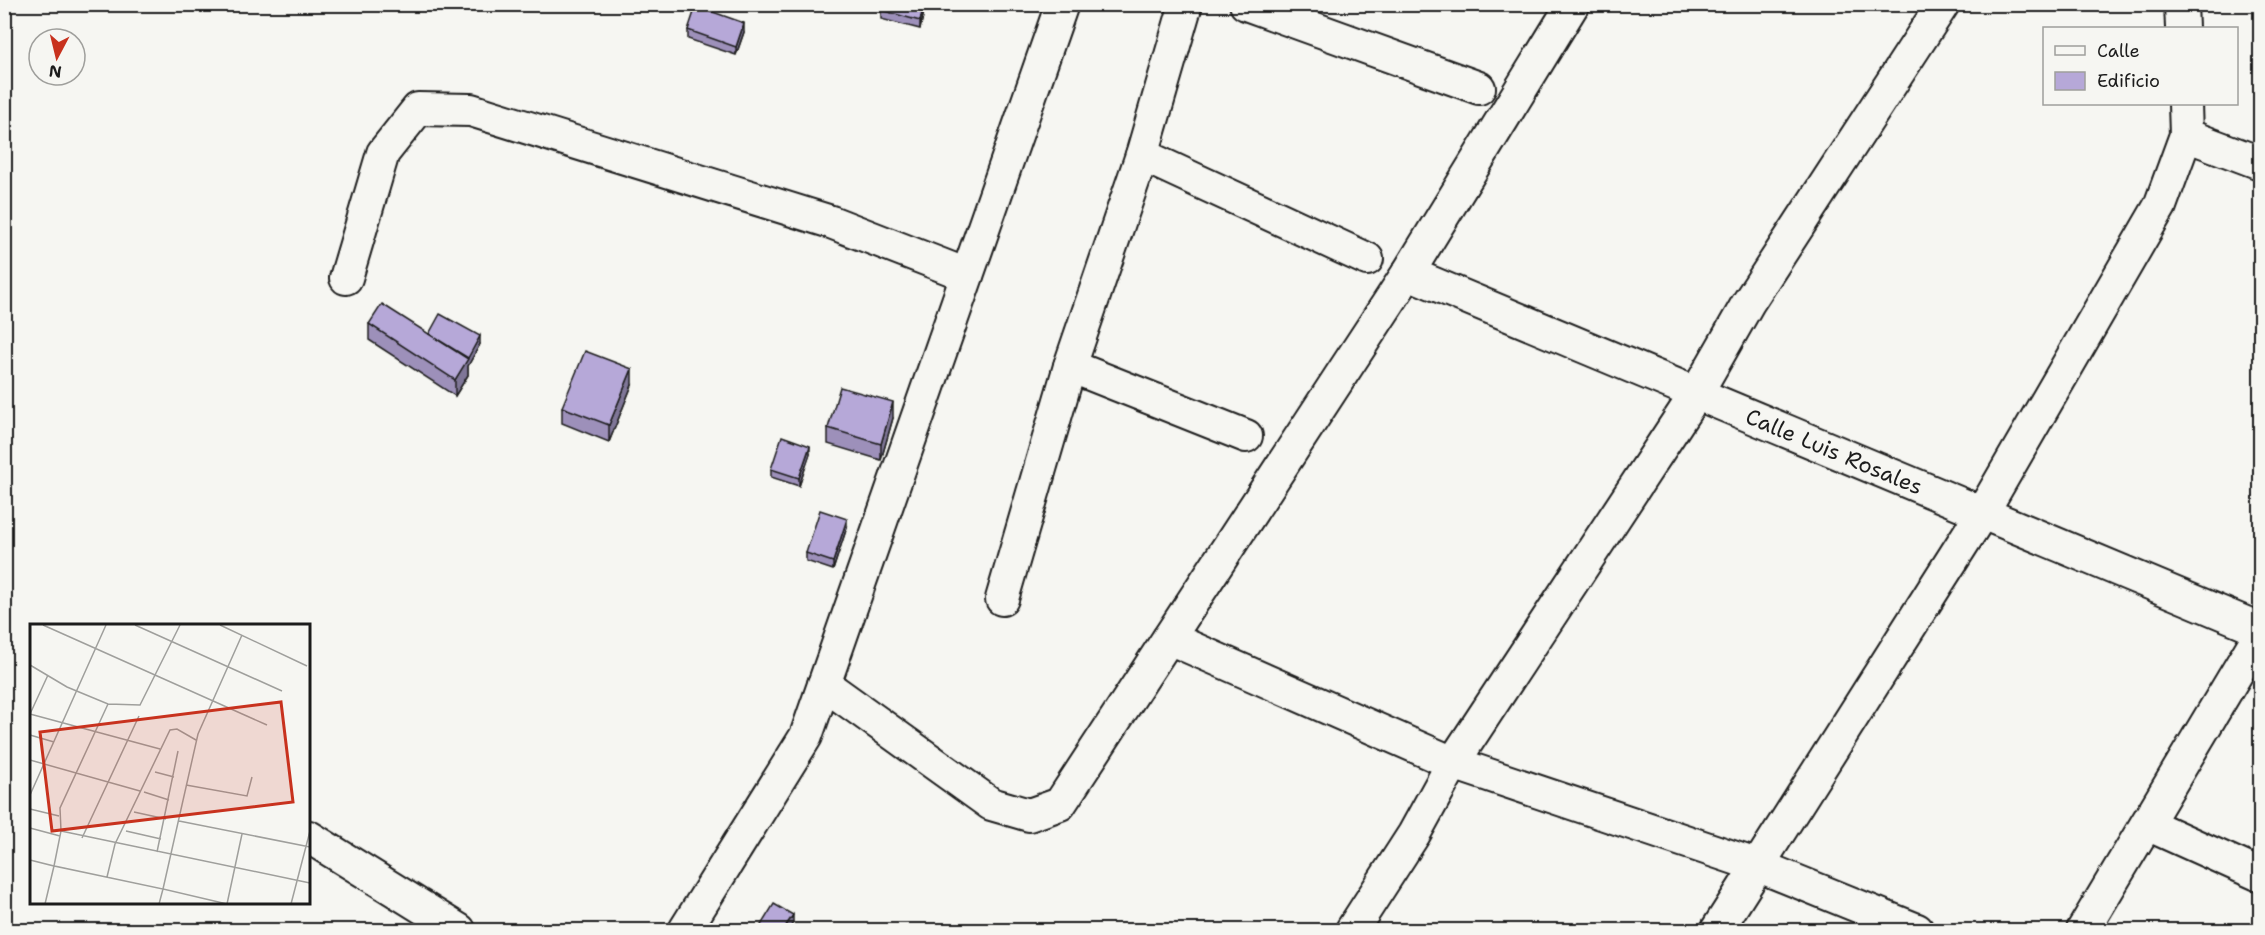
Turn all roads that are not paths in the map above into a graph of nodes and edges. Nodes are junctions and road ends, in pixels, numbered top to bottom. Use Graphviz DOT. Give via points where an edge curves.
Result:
graph roads {
  1 [pos="1062,4"];
  2 [pos="1186,4"];
  3 [pos="1246,4"];
  4 [pos="1573,4"];
  5 [pos="1942,4"];
  6 [pos="2181,4"];
  7 [pos="2182,27"];
  8 [pos="1479,88"];
  9 [pos="2185,105"];
  10 [pos="2186,135"];
  11 [pos="1142,155"];
  12 [pos="2260,163"];
  13 [pos="1367,258"];
  14 [pos="1408,273"];
  15 [pos="967,275"];
  16 [pos="346,278"];
  17 [pos="1070,366"];
  18 [pos="1696,394"];
  19 [pos="1246,436"];
  20 [pos="1982,513"];
  21 [pos="1002,599"];
  22 [pos="2260,631"];
  23 [pos="1169,638"];
  24 [pos="824,684"];
  25 [pos="1453,763"];
  26 [pos="2147,824"];
  27 [pos="310,838"];
  28 [pos="1759,866"];
  29 [pos="2260,875"];
  30 [pos="459,930"];
  31 [pos="685,930"];
  32 [pos="1352,930"];
  33 [pos="1717,930"];
  34 [pos="1917,930"];
  35 [pos="2083,930"];
  1 -- 15 [label="street"];
  2 -- 11 [label="street"];
  3 -- 8 [label="street"];
  4 -- 14 [label="street"];
  5 -- 18 [label="street" via="1748,303"];
  6 -- 7 [label="street"];
  9 -- 10 [label="street"];
  10 -- 12 [label="street"];
  10 -- 20 [label="street" via="2160,206"];
  11 -- 13 [label="street"];
  11 -- 17 [label="street"];
  14 -- 18 [label="street, Calle Luis Rosales"];
  14 -- 23 [label="street"];
  15 -- 16 [label="street" via="831,222 471,110 418,109 383,153"];
  15 -- 24 [label="street"];
  17 -- 19 [label="street"];
  17 -- 21 [label="street"];
  18 -- 20 [label="street, Calle Luis Rosales"];
  18 -- 25 [label="street"];
  20 -- 22 [label="street, Calle Luis Rosales"];
  20 -- 28 [label="street"];
  22 -- 26 [label="street"];
  23 -- 24 [label="street" via="1060,804 1029,815 991,804"];
  23 -- 25 [label="street"];
  24 -- 31 [label="street" via="806,736"];
  25 -- 28 [label="street"];
  25 -- 32 [label="street" via="1414,834"];
  26 -- 29 [label="street"];
  26 -- 35 [label="street"];
  27 -- 30 [label="street"];
  28 -- 33 [label="street"];
  28 -- 34 [label="street"];
}
